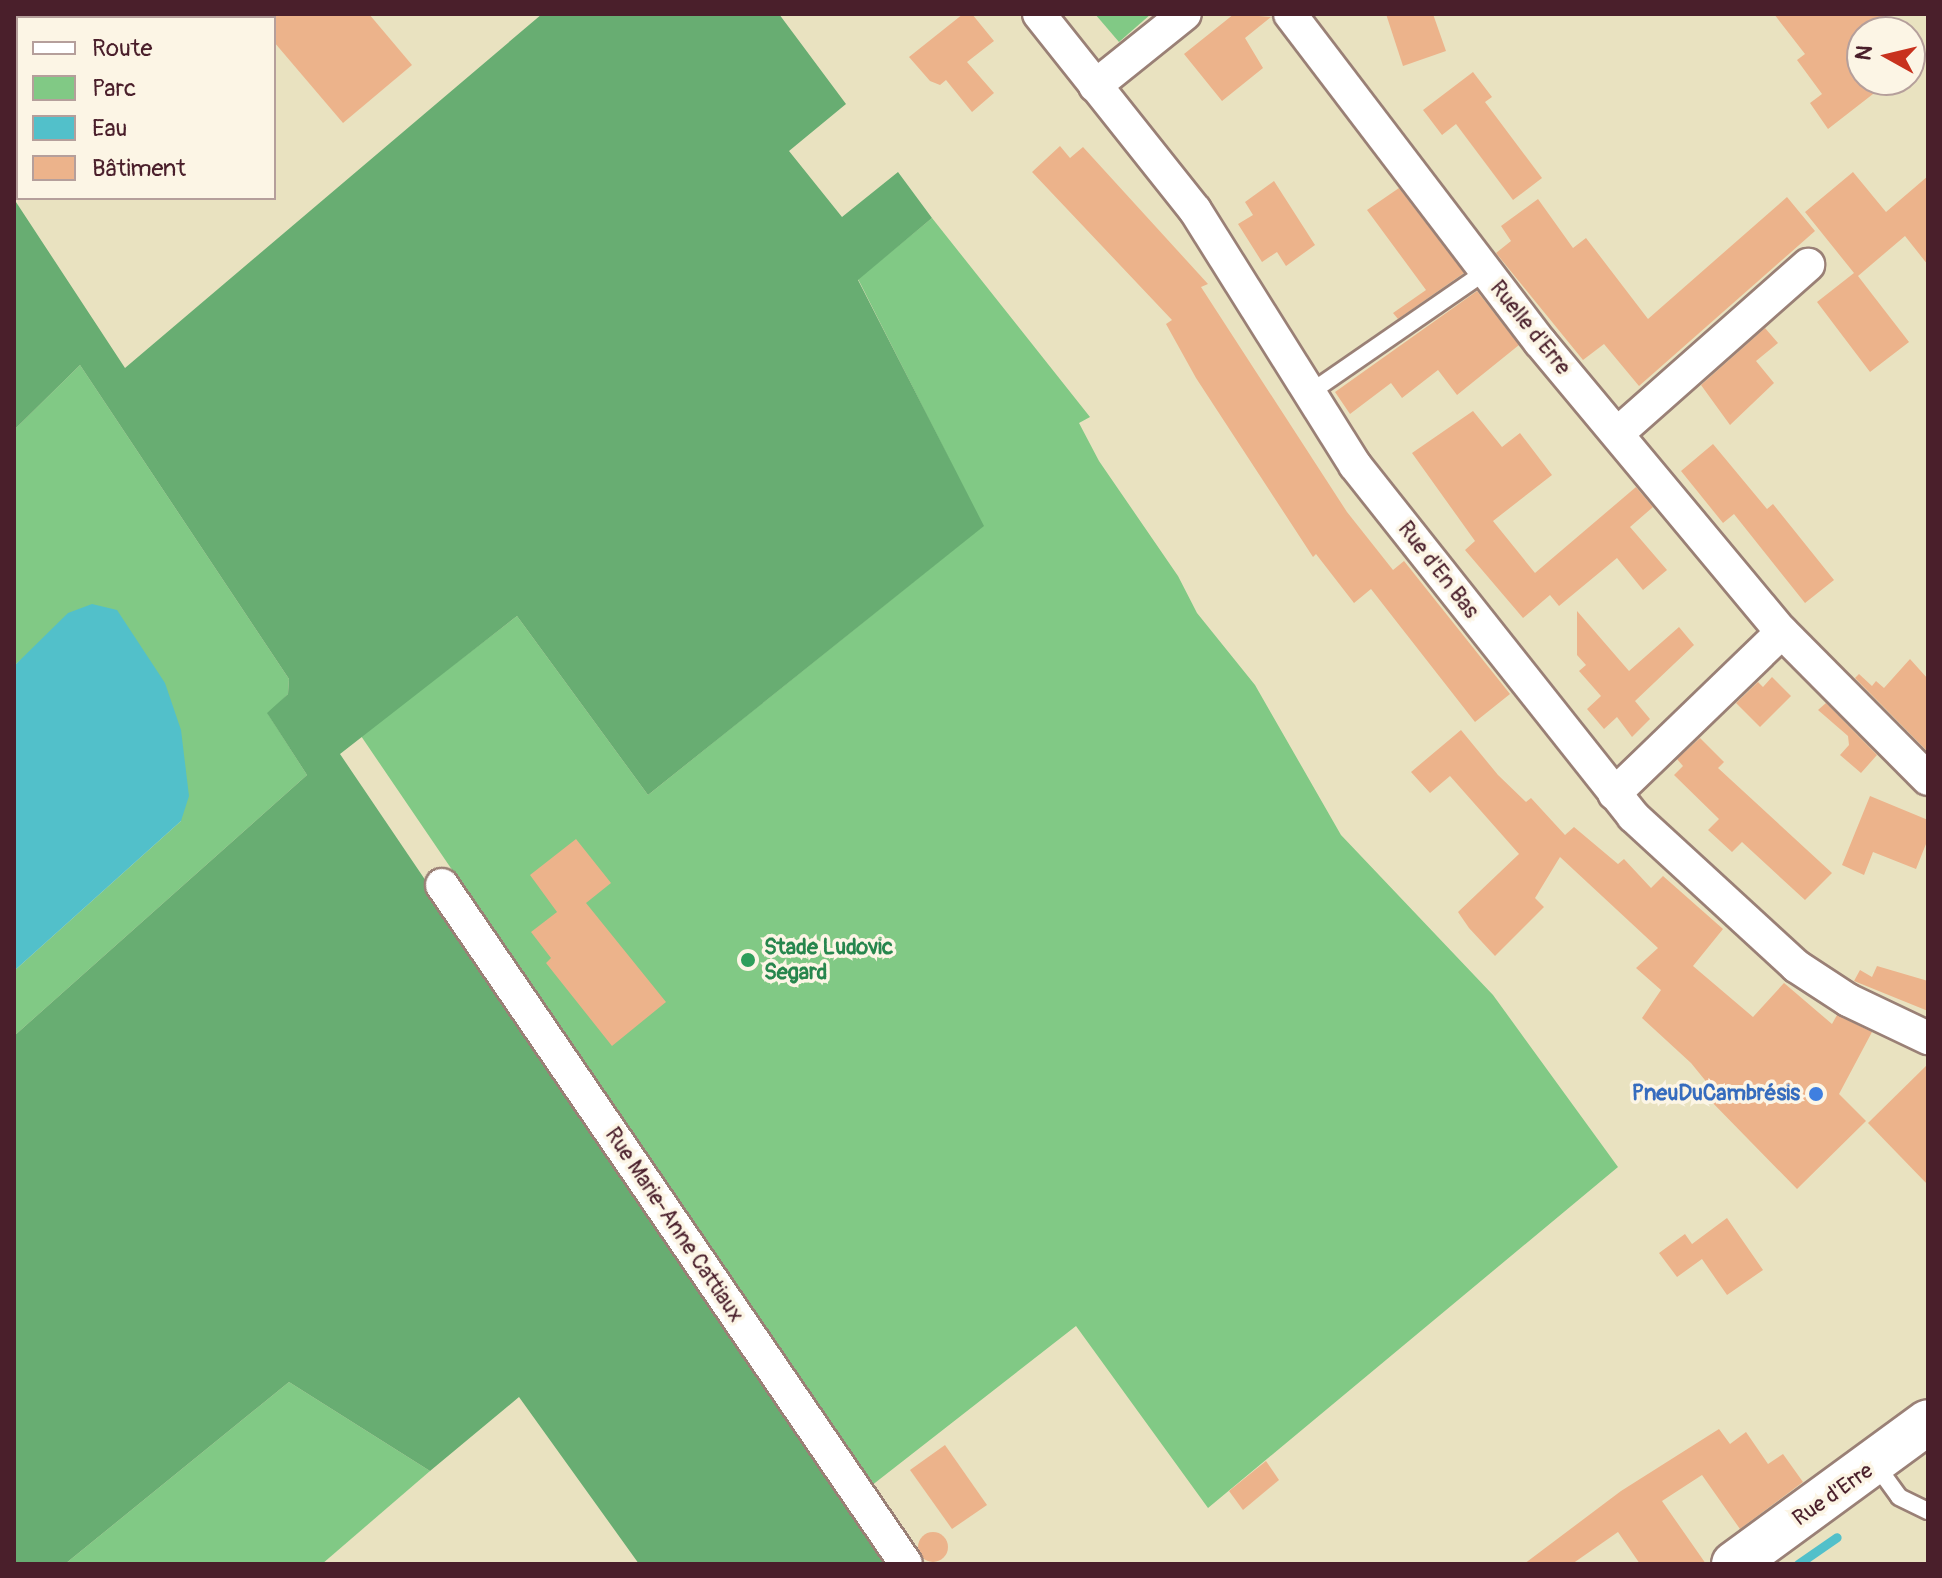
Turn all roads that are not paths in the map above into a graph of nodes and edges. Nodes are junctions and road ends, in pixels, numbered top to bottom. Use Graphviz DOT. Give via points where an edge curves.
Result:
graph roads {
  1 [pos="1039,14"];
  2 [pos="1185,14"];
  3 [pos="1290,14"];
  4 [pos="1095,86"];
  5 [pos="1808,265"];
  6 [pos="1485,272"];
  7 [pos="1308,394"];
  8 [pos="1618,433"];
  9 [pos="1782,632"];
  10 [pos="1928,779"];
  11 [pos="1614,794"];
  12 [pos="442,885"];
  13 [pos="1928,1038"];
  14 [pos="1928,1422"];
  15 [pos="1876,1465"];
  16 [pos="1928,1511"];
  17 [pos="906,1564"];
  18 [pos="1734,1564"];
  1 -- 4 [label="street, Rue d'En Bas"];
  2 -- 4 [label="street"];
  3 -- 6 [label="street, Ruelle d'Erre"];
  4 -- 7 [label="street, Rue d'En Bas" via="1195,210"];
  5 -- 8 [label="street"];
  6 -- 7 [label="lane"];
  6 -- 8 [label="street, Ruelle d'Erre"];
  7 -- 11 [label="street, Rue d'En Bas" via="1369,484"];
  8 -- 9 [label="street, Ruelle d'Erre"];
  9 -- 10 [label="street, Ruelle d'Erre"];
  9 -- 11 [label="street"];
  11 -- 13 [label="street, Rue d'En Bas" via="1666,849 1796,966 1848,1000"];
  12 -- 17 [label="street, Rue Marie-Anne Cattiaux"];
  14 -- 15 [label="street, Rue d'Erre"];
  15 -- 16 [label="lane" via="1899,1497"];
  15 -- 18 [label="street, Rue d'Erre"];
}
